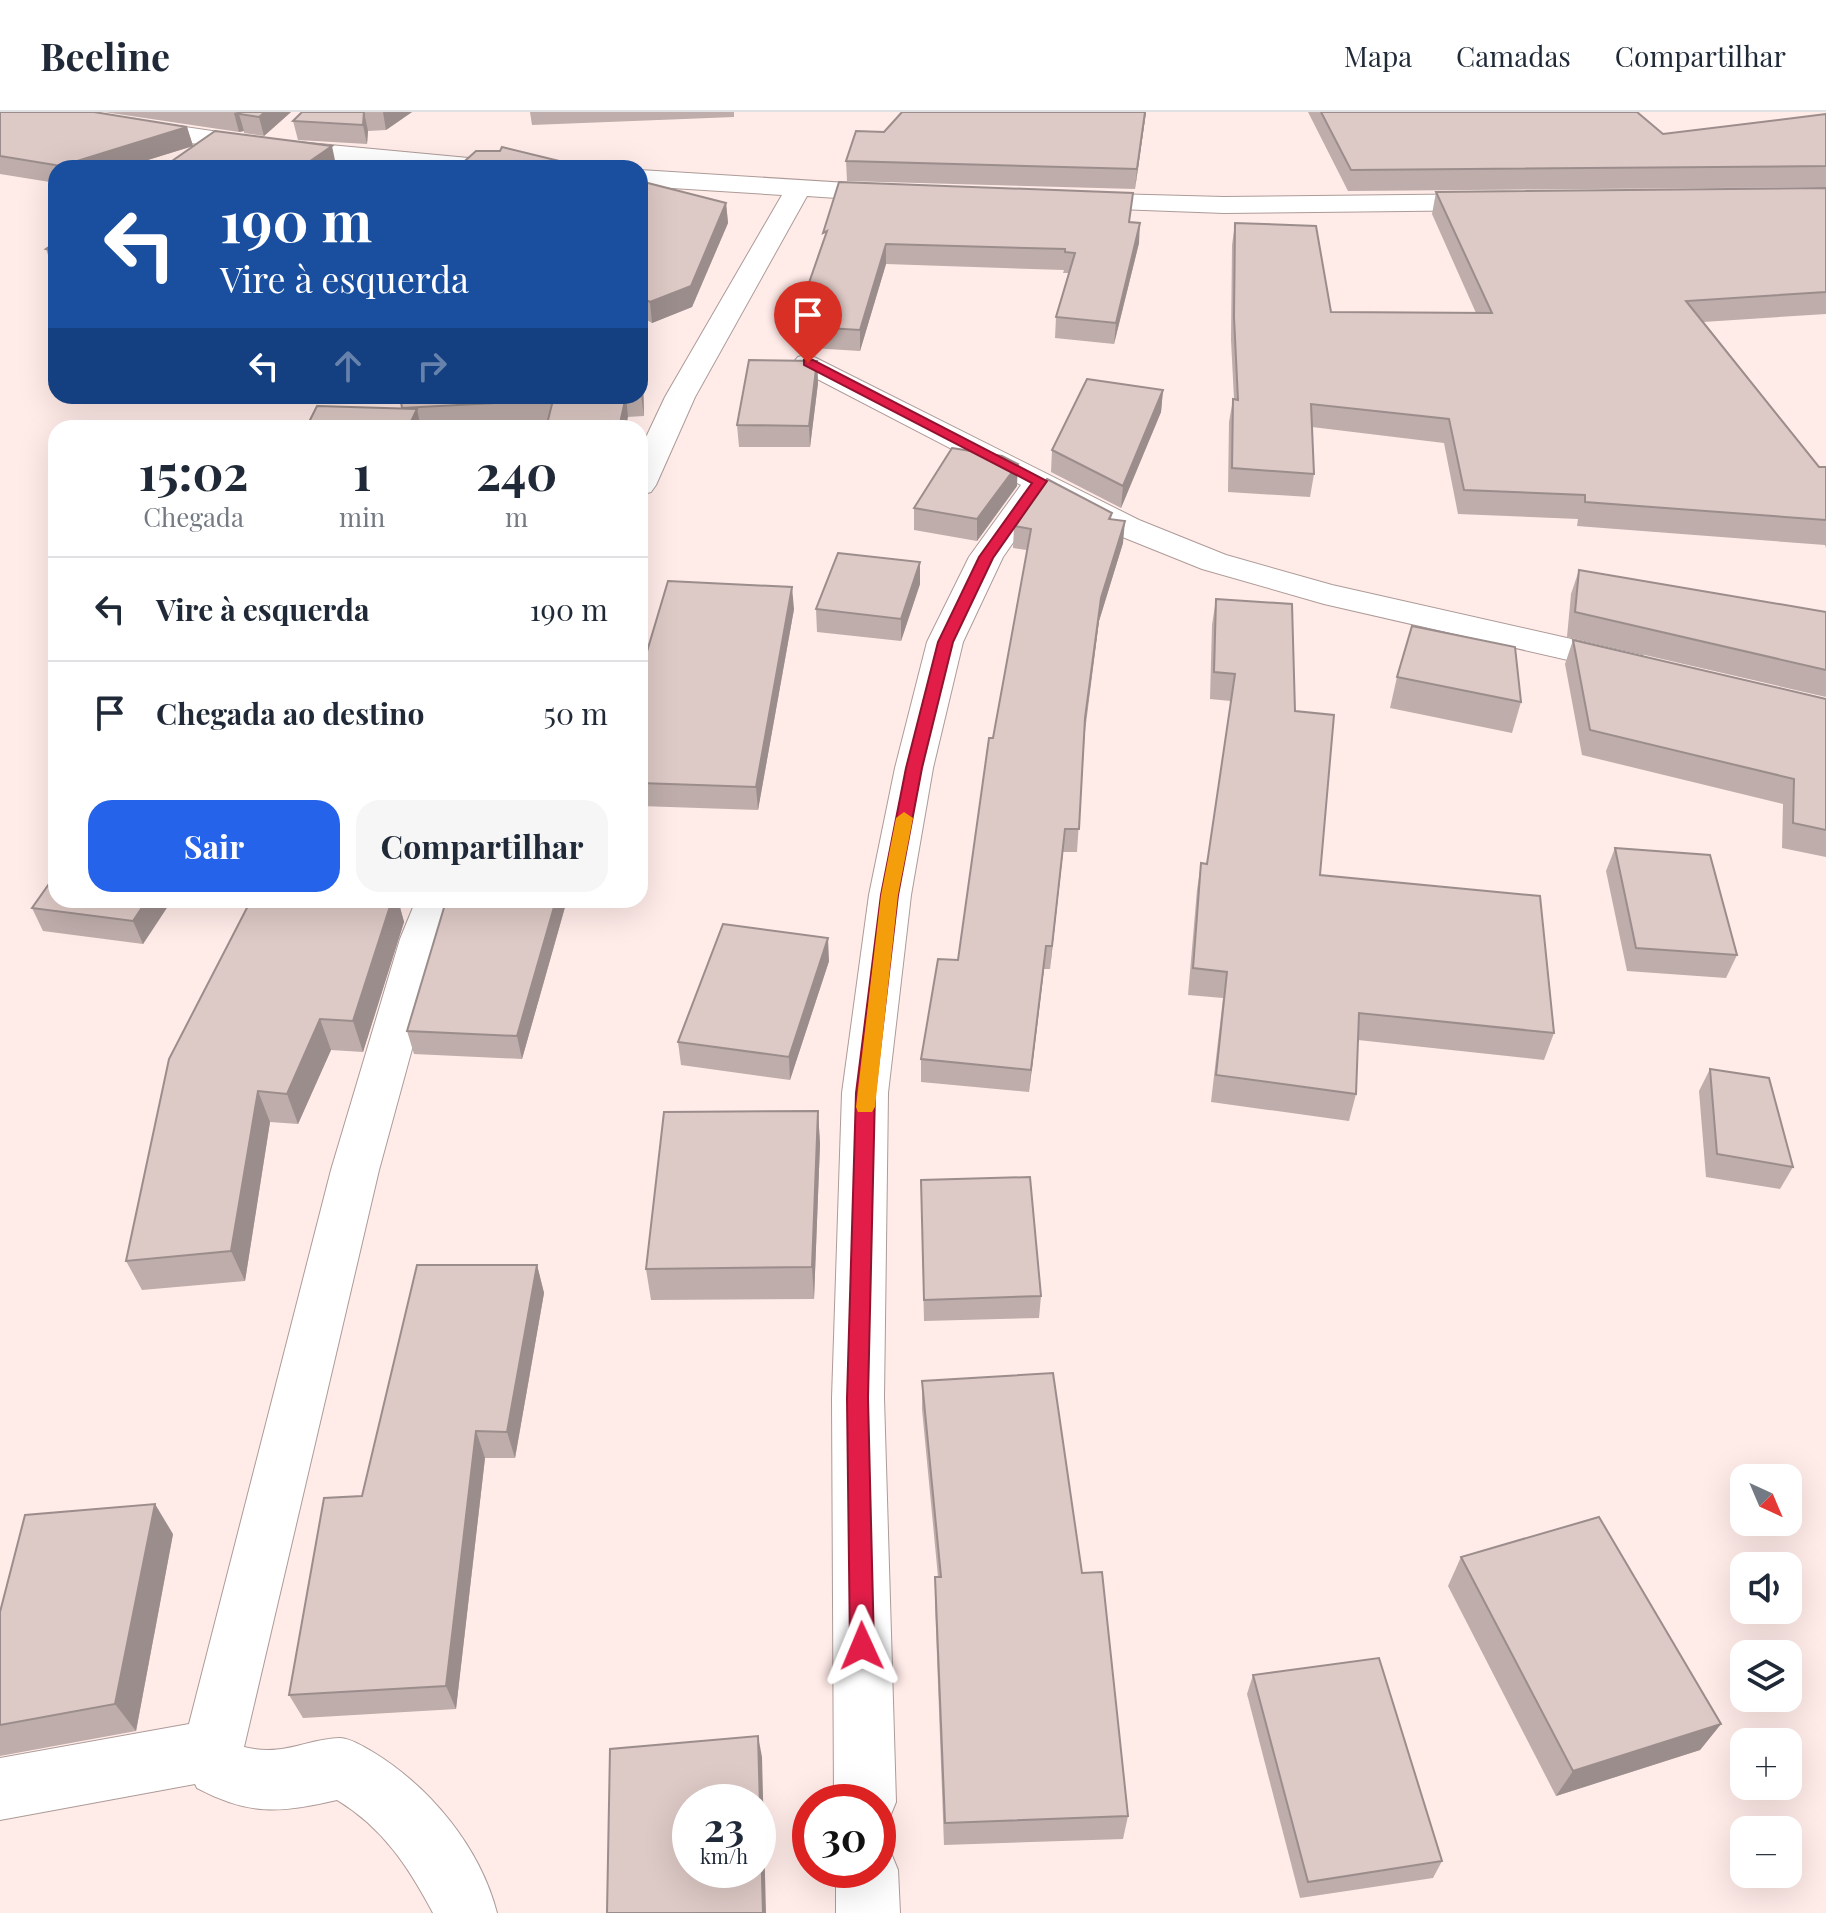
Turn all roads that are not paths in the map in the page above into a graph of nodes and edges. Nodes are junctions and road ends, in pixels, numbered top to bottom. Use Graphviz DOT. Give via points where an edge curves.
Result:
graph roads {
  1 [pos="43,112"];
  2 [pos="290,129"];
  3 [pos="272,146"];
  4 [pos="317,160"];
  5 [pos="648,179"];
  6 [pos="798,190"];
  7 [pos="923,195"];
  8 [pos="1048,200"];
  9 [pos="1525,202"];
  10 [pos="808,363"];
  11 [pos="648,467"];
  12 [pos="1040,481"];
  13 [pos="1654,669"];
  14 [pos="434,908"];
  15 [pos="213,1750"];
  16 [pos="865,1784"];
  17 [pos="0,1789"];
  18 [pos="867,1888"];
  19 [pos="465,1913"];
  20 [pos="868,1913"];
  1 -- 3 [label="street"];
  2 -- 3 [label="street"];
  3 -- 4 [label="street"];
  5 -- 6 [label="street"];
  6 -- 7 [label="street"];
  6 -- 11 [label="street" via="680,397"];
  8 -- 9 [label="street" via="1224,205"];
  10 -- 12 [label="street"];
  12 -- 13 [label="street" via="1127,527 1214,562 1324,594"];
  12 -- 16 [label="street" via="986,557 945,642 890,895 865,1093 858,1398"];
  14 -- 15 [label="street" via="355,1170"];
  15 -- 17 [label="street"];
  15 -- 19 [label="street" via="218,1767 234,1777 275,1784 342,1768 393,1802 430,1844"];
  18 -- 20 [label="street"];
}
